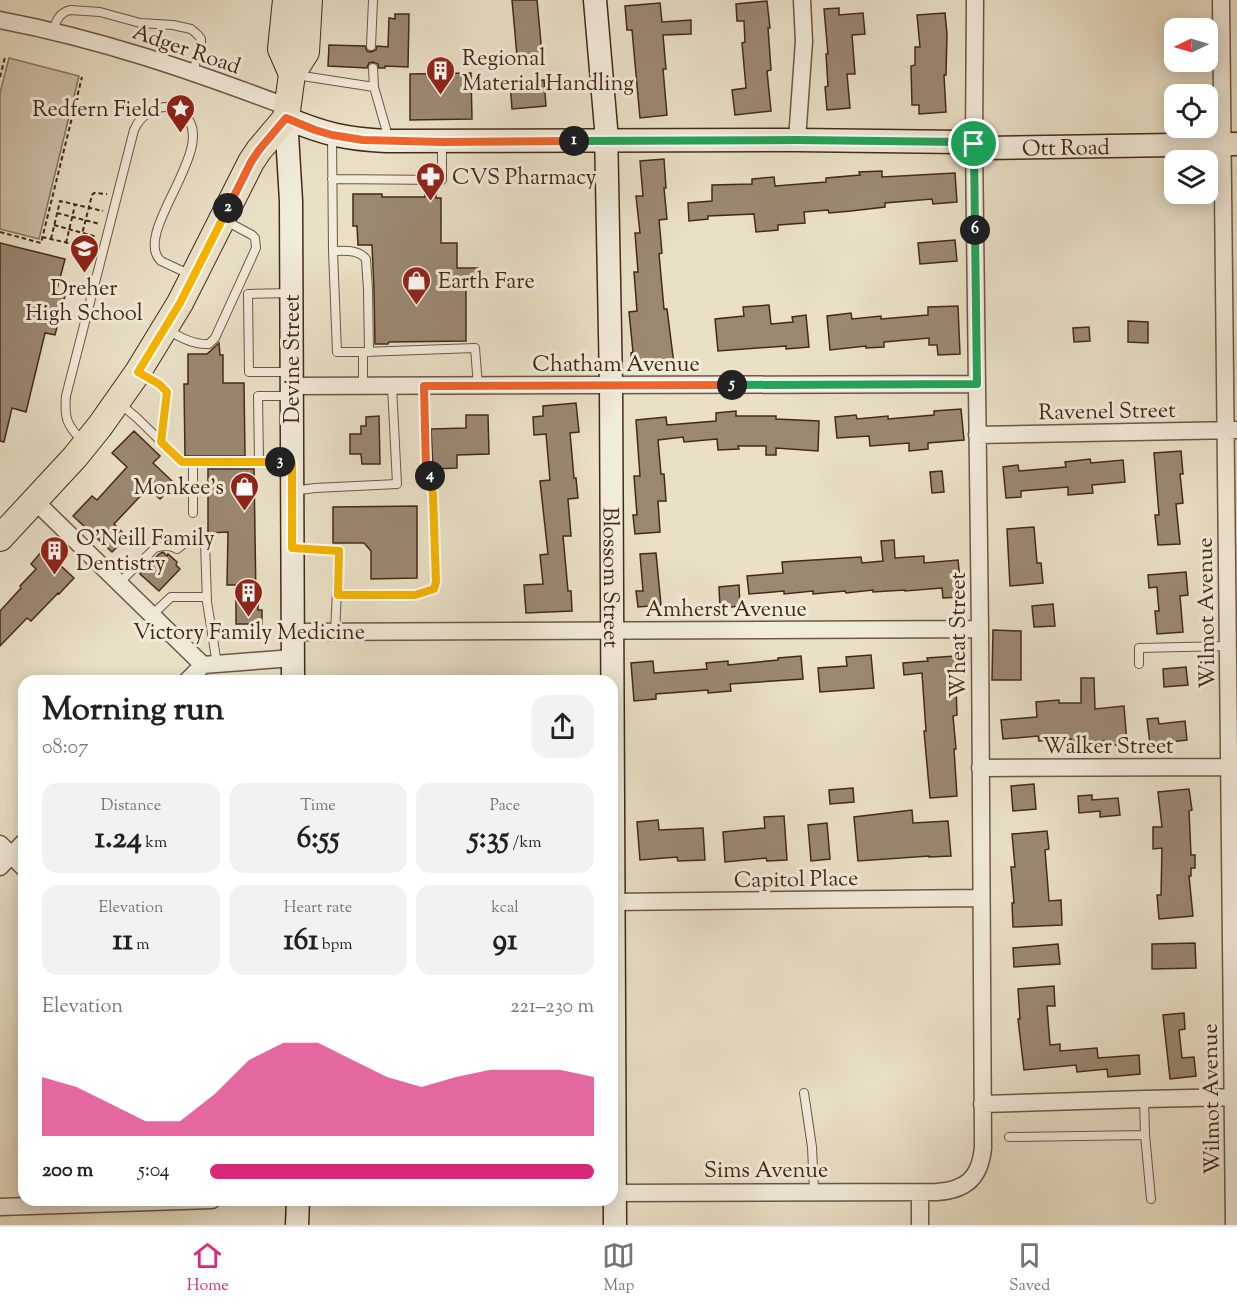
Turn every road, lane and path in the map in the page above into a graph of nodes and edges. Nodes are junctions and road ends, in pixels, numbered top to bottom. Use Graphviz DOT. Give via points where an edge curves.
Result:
graph roads {
  1 [pos="286,0"];
  2 [pos="309,0"];
  3 [pos="373,0"];
  4 [pos="595,0"];
  5 [pos="802,0"];
  6 [pos="975,0"];
  7 [pos="1221,0"];
  8 [pos="0,20"];
  9 [pos="53,31"];
  10 [pos="371,46"];
  11 [pos="5,57"];
  12 [pos="373,68"];
  13 [pos="193,72"];
  14 [pos="292,74"];
  15 [pos="0,77"];
  16 [pos="82,77"];
  17 [pos="374,87"];
  18 [pos="287,112"];
  19 [pos="332,135"];
  20 [pos="797,140"];
  21 [pos="386,141"];
  22 [pos="606,141"];
  23 [pos="442,142"];
  24 [pos="974,144"];
  25 [pos="1230,144"];
  26 [pos="332,179"];
  27 [pos="108,195"];
  28 [pos="75,204"];
  29 [pos="88,207"];
  30 [pos="104,211"];
  31 [pos="57,213"];
  32 [pos="72,217"];
  33 [pos="223,219"];
  34 [pos="85,220"];
  35 [pos="100,224"];
  36 [pos="54,225"];
  37 [pos="69,229"];
  38 [pos="0,232"];
  39 [pos="82,233"];
  40 [pos="42,237"];
  41 [pos="97,237"];
  42 [pos="51,239"];
  43 [pos="66,243"];
  44 [pos="79,246"];
  45 [pos="93,249"];
  46 [pos="333,251"];
  47 [pos="194,277"];
  48 [pos="237,290"];
  49 [pos="291,293"];
  50 [pos="248,294"];
  51 [pos="165,329"];
  52 [pos="366,352"];
  53 [pos="138,372"];
  54 [pos="977,384"];
  55 [pos="292,385"];
  56 [pos="610,385"];
  57 [pos="363,386"];
  58 [pos="392,386"];
  59 [pos="424,386"];
  60 [pos="478,386"];
  61 [pos="118,402"];
  62 [pos="1231,430"];
  63 [pos="978,435"];
  64 [pos="161,442"];
  65 [pos="85,444"];
  66 [pos="193,462"];
  67 [pos="259,462"];
  68 [pos="292,463"];
  69 [pos="292,491"];
  70 [pos="34,501"];
  71 [pos="193,513"];
  72 [pos="0,538"];
  73 [pos="292,548"];
  74 [pos="119,583"];
  75 [pos="338,595"];
  76 [pos="207,597"];
  77 [pos="152,615"];
  78 [pos="980,629"];
  79 [pos="612,630"];
  80 [pos="293,632"];
  81 [pos="335,632"];
  82 [pos="1228,646"];
  83 [pos="293,658"];
  84 [pos="210,664"];
  85 [pos="1139,664"];
  86 [pos="195,675"];
  87 [pos="293,675"];
  88 [pos="612,675"];
  89 [pos="1233,767"];
  90 [pos="980,768"];
  91 [pos="18,846"];
  92 [pos="4,855"];
  93 [pos="18,864"];
  94 [pos="981,898"];
  95 [pos="618,902"];
  96 [pos="804,1093"];
  97 [pos="1235,1097"];
  98 [pos="1144,1099"];
  99 [pos="982,1104"];
  100 [pos="1145,1135"];
  101 [pos="1009,1137"];
  102 [pos="814,1191"];
  103 [pos="618,1192"];
  104 [pos="920,1193"];
  105 [pos="1151,1199"];
  106 [pos="18,1205"];
  107 [pos="298,1206"];
  108 [pos="614,1206"];
  109 [pos="0,1207"];
  110 [pos="297,1225"];
  111 [pos="615,1225"];
  112 [pos="920,1225"];
  113 [pos="1234,1225"];
  1 -- 14 [label="main road, Devine Street" via="281,49"];
  2 -- 14 [label="main road, Devine Street" via="306,52"];
  3 -- 10 [label="lane"];
  4 -- 22 [label="street, Blossom Street"];
  5 -- 20 [label="street" via="804,41"];
  6 -- 24 [label="street, Wheat Street"];
  7 -- 25 [label="street, Wilmot Avenue"];
  8 -- 9 [label="street, Adger Road"];
  9 -- 13 [label="street, Adger Road"];
  9 -- 13 [label="lane" via="58,17 70,10 186,27 201,39"];
  11 -- 15 [label="path"];
  12 -- 17 [label="lane"];
  13 -- 18 [label="street, Adger Road"];
  14 -- 17 [label="lane"];
  14 -- 18 [label="main road, Devine Street"];
  16 -- 40 [label="path"];
  17 -- 21 [label="lane"];
  18 -- 19 [label="street, Ott Road" via="315,130"];
  18 -- 33 [label="main road" via="251,162"];
  18 -- 49 [label="street, Devine Street"];
  19 -- 21 [label="street, Ott Road"];
  19 -- 26 [label="lane"];
  20 -- 22 [label="street, Ott Road"];
  20 -- 24 [label="street, Ott Road"];
  21 -- 23 [label="street, Ott Road"];
  22 -- 23 [label="street, Ott Road"];
  22 -- 56 [label="street, Blossom Street"];
  23 -- 26 [label="lane" via="442,180"];
  24 -- 25 [label="street, Ott Road" via="986,148"];
  24 -- 54 [label="street, Wheat Street"];
  25 -- 62 [label="street, Wilmot Avenue"];
  26 -- 46 [label="lane"];
  27 -- 29 [label="path" via="94,193"];
  28 -- 29 [label="path"];
  28 -- 31 [label="path" via="60,201"];
  28 -- 32 [label="path"];
  29 -- 30 [label="path"];
  29 -- 34 [label="path"];
  31 -- 32 [label="path"];
  31 -- 36 [label="path"];
  32 -- 34 [label="path"];
  32 -- 37 [label="path"];
  33 -- 47 [label="main road"];
  33 -- 48 [label="lane" via="252,235 256,243"];
  34 -- 35 [label="path"];
  34 -- 39 [label="path"];
  36 -- 37 [label="path"];
  36 -- 42 [label="path"];
  37 -- 39 [label="path"];
  37 -- 43 [label="path"];
  38 -- 40 [label="path" via="41,243"];
  39 -- 41 [label="path"];
  39 -- 44 [label="path"];
  40 -- 42 [label="path"];
  42 -- 43 [label="path"];
  43 -- 44 [label="path"];
  44 -- 45 [label="path"];
  46 -- 52 [label="lane" via="358,253 366,259"];
  46 -- 52 [label="lane" via="337,352"];
  47 -- 51 [label="main road"];
  47 -- 65 [label="lane" via="160,261 154,250 165,210 192,152 193,130 179,111 153,109 140,119 131,137 66,396 68,423"];
  48 -- 50 [label="lane"];
  48 -- 51 [label="lane" via="209,344 187,341"];
  49 -- 50 [label="lane"];
  49 -- 55 [label="street, Devine Street"];
  50 -- 55 [label="lane" via="249,372"];
  51 -- 53 [label="main road"];
  52 -- 57 [label="lane"];
  52 -- 60 [label="lane" via="475,348"];
  53 -- 61 [label="main road"];
  53 -- 64 [label="lane" via="167,392"];
  54 -- 56 [label="street, Chatham Avenue"];
  54 -- 63 [label="street, Wheat Street"];
  55 -- 57 [label="street, Chatham Avenue"];
  55 -- 67 [label="lane" via="258,396"];
  55 -- 68 [label="street, Devine Street"];
  56 -- 60 [label="street, Chatham Avenue"];
  56 -- 79 [label="street, Blossom Street"];
  57 -- 58 [label="street, Chatham Avenue"];
  58 -- 59 [label="street, Chatham Avenue"];
  58 -- 69 [label="lane" via="397,484"];
  59 -- 60 [label="street, Chatham Avenue"];
  59 -- 75 [label="lane" via="426,468 433,495 434,589 415,595"];
  61 -- 64 [label="lane"];
  61 -- 65 [label="main road"];
  62 -- 63 [label="street, Ravenel Street"];
  62 -- 82 [label="street, Wilmot Avenue"];
  63 -- 78 [label="street, Wheat Street"];
  64 -- 66 [label="lane" via="182,462"];
  65 -- 70 [label="main road"];
  66 -- 67 [label="lane"];
  66 -- 71 [label="lane"];
  67 -- 68 [label="lane"];
  68 -- 69 [label="street, Devine Street"];
  69 -- 73 [label="street, Devine Street"];
  70 -- 72 [label="main road"];
  70 -- 74 [label="street"];
  73 -- 75 [label="lane" via="339,551"];
  73 -- 80 [label="street, Devine Street"];
  74 -- 76 [label="lane" via="155,548 177,549 186,542 206,542"];
  74 -- 77 [label="street"];
  75 -- 81 [label="lane"];
  76 -- 77 [label="lane" via="171,597"];
  76 -- 84 [label="lane"];
  77 -- 84 [label="street"];
  78 -- 79 [label="street, Amherst Avenue"];
  78 -- 90 [label="street, Wheat Street"];
  79 -- 81 [label="street, Amherst Avenue"];
  79 -- 88 [label="street, Blossom Street"];
  80 -- 81 [label="street, Amherst Avenue"];
  80 -- 83 [label="street, Devine Street"];
  82 -- 85 [label="lane" via="1139,648"];
  82 -- 89 [label="street, Wilmot Avenue"];
  83 -- 84 [label="street"];
  83 -- 87 [label="street, Devine Street"];
  84 -- 86 [label="street"];
  89 -- 90 [label="street, Walker Street"];
  89 -- 97 [label="street, Wilmot Avenue"];
  90 -- 94 [label="street, Wheat Street"];
  91 -- 92 [label="street"];
  92 -- 93 [label="street"];
  94 -- 95 [label="street, Capitol Place"];
  94 -- 99 [label="street, Wheat Street"];
  96 -- 102 [label="lane"];
  97 -- 98 [label="street"];
  97 -- 113 [label="street, Wilmot Avenue"];
  98 -- 99 [label="street"];
  98 -- 100 [label="lane"];
  99 -- 104 [label="street, Wheat Street" via="983,1148 973,1177 952,1190"];
  100 -- 101 [label="lane"];
  100 -- 105 [label="lane"];
  102 -- 103 [label="street, Sims Avenue"];
  102 -- 104 [label="street, Sims Avenue"];
  104 -- 112 [label="street"];
  106 -- 109 [label="street"];
  107 -- 110 [label="street"];
  108 -- 111 [label="street, Blossom Street"];
}
